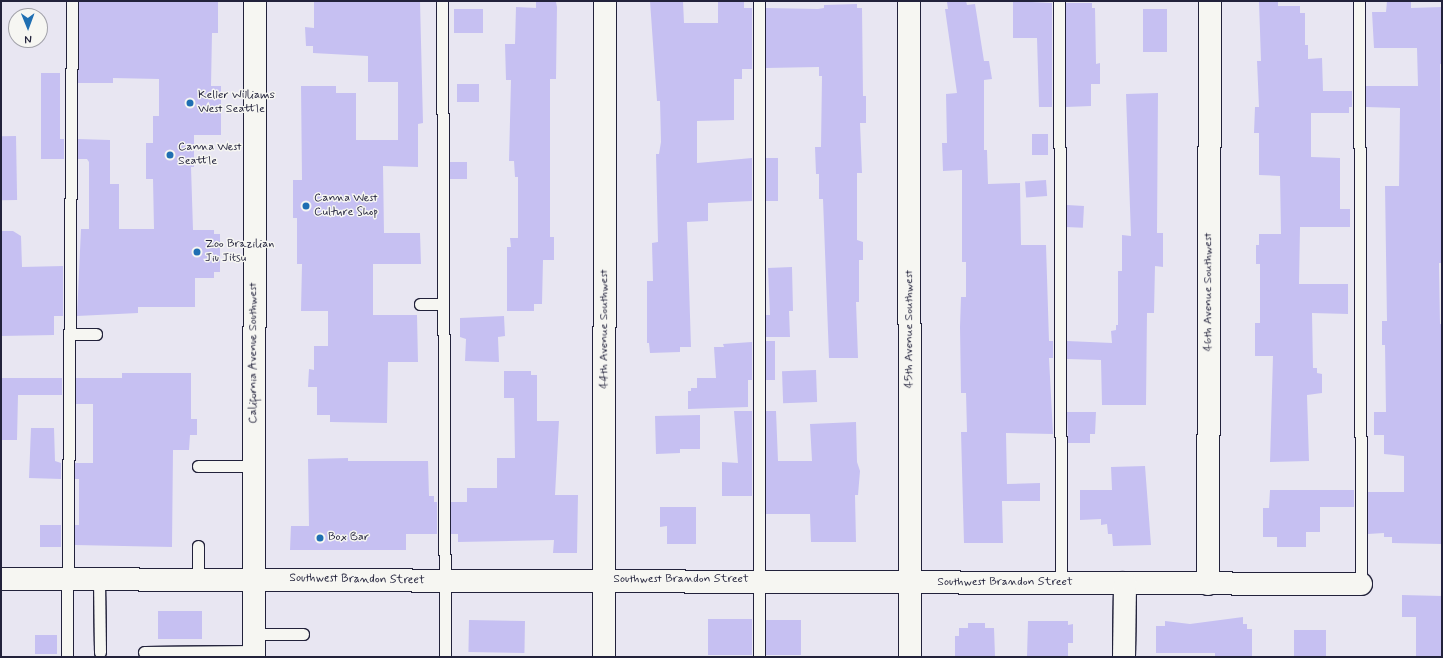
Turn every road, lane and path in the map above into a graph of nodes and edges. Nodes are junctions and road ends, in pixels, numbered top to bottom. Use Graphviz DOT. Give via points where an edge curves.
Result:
graph roads {
  1 [pos="72,1"];
  2 [pos="255,1"];
  3 [pos="442,1"];
  4 [pos="605,1"];
  5 [pos="759,1"];
  6 [pos="909,1"];
  7 [pos="1059,1"];
  8 [pos="1210,1"];
  9 [pos="1359,1"];
  10 [pos="420,304"];
  11 [pos="443,304"];
  12 [pos="70,334"];
  13 [pos="96,334"];
  14 [pos="198,466"];
  15 [pos="254,466"];
  16 [pos="198,546"];
  17 [pos="1,579"];
  18 [pos="198,579"];
  19 [pos="254,579"];
  20 [pos="68,580"];
  21 [pos="99,580"];
  22 [pos="604,580"];
  23 [pos="760,580"];
  24 [pos="445,581"];
  25 [pos="911,582"];
  26 [pos="1061,583"];
  27 [pos="1125,583"];
  28 [pos="1208,584"];
  29 [pos="1360,584"];
  30 [pos="303,634"];
  31 [pos="254,647"];
  32 [pos="100,652"];
  33 [pos="144,652"];
  34 [pos="67,657"];
  35 [pos="445,657"];
  36 [pos="604,657"];
  37 [pos="759,657"];
  38 [pos="910,657"];
  39 [pos="1124,657"];
  1 -- 12 [label="lane"];
  2 -- 15 [label="street, California Avenue Southwest"];
  3 -- 11 [label="lane"];
  4 -- 22 [label="street, 44th Avenue Southwest"];
  5 -- 23 [label="lane"];
  6 -- 25 [label="street, 45th Avenue Southwest"];
  7 -- 26 [label="lane"];
  8 -- 28 [label="street, 46th Avenue Southwest"];
  9 -- 29 [label="lane"];
  10 -- 11 [label="lane"];
  11 -- 24 [label="lane"];
  12 -- 13 [label="lane"];
  12 -- 20 [label="lane"];
  14 -- 15 [label="lane"];
  15 -- 19 [label="street, California Avenue Southwest"];
  16 -- 18 [label="lane"];
  17 -- 20 [label="street, Southwest Brandon Street"];
  18 -- 19 [label="street, Southwest Brandon Street"];
  18 -- 21 [label="street, Southwest Brandon Street"];
  19 -- 24 [label="street, Southwest Brandon Street"];
  19 -- 31 [label="street, California Avenue Southwest"];
  20 -- 21 [label="street, Southwest Brandon Street"];
  20 -- 34 [label="lane"];
  21 -- 32 [label="lane"];
  22 -- 23 [label="street, Southwest Brandon Street"];
  22 -- 24 [label="street, Southwest Brandon Street"];
  22 -- 36 [label="street, 44th Avenue Southwest"];
  23 -- 25 [label="street, Southwest Brandon Street"];
  23 -- 37 [label="lane"];
  24 -- 35 [label="lane"];
  25 -- 26 [label="street, Southwest Brandon Street"];
  25 -- 38 [label="street, 45th Avenue Southwest"];
  26 -- 27 [label="street, Southwest Brandon Street"];
  27 -- 28 [label="street, Southwest Brandon Street"];
  27 -- 39 [label="street"];
  28 -- 29 [label="street, Southwest Brandon Street"];
  30 -- 31 [label="lane"];
  31 -- 33 [label="lane"];
}
